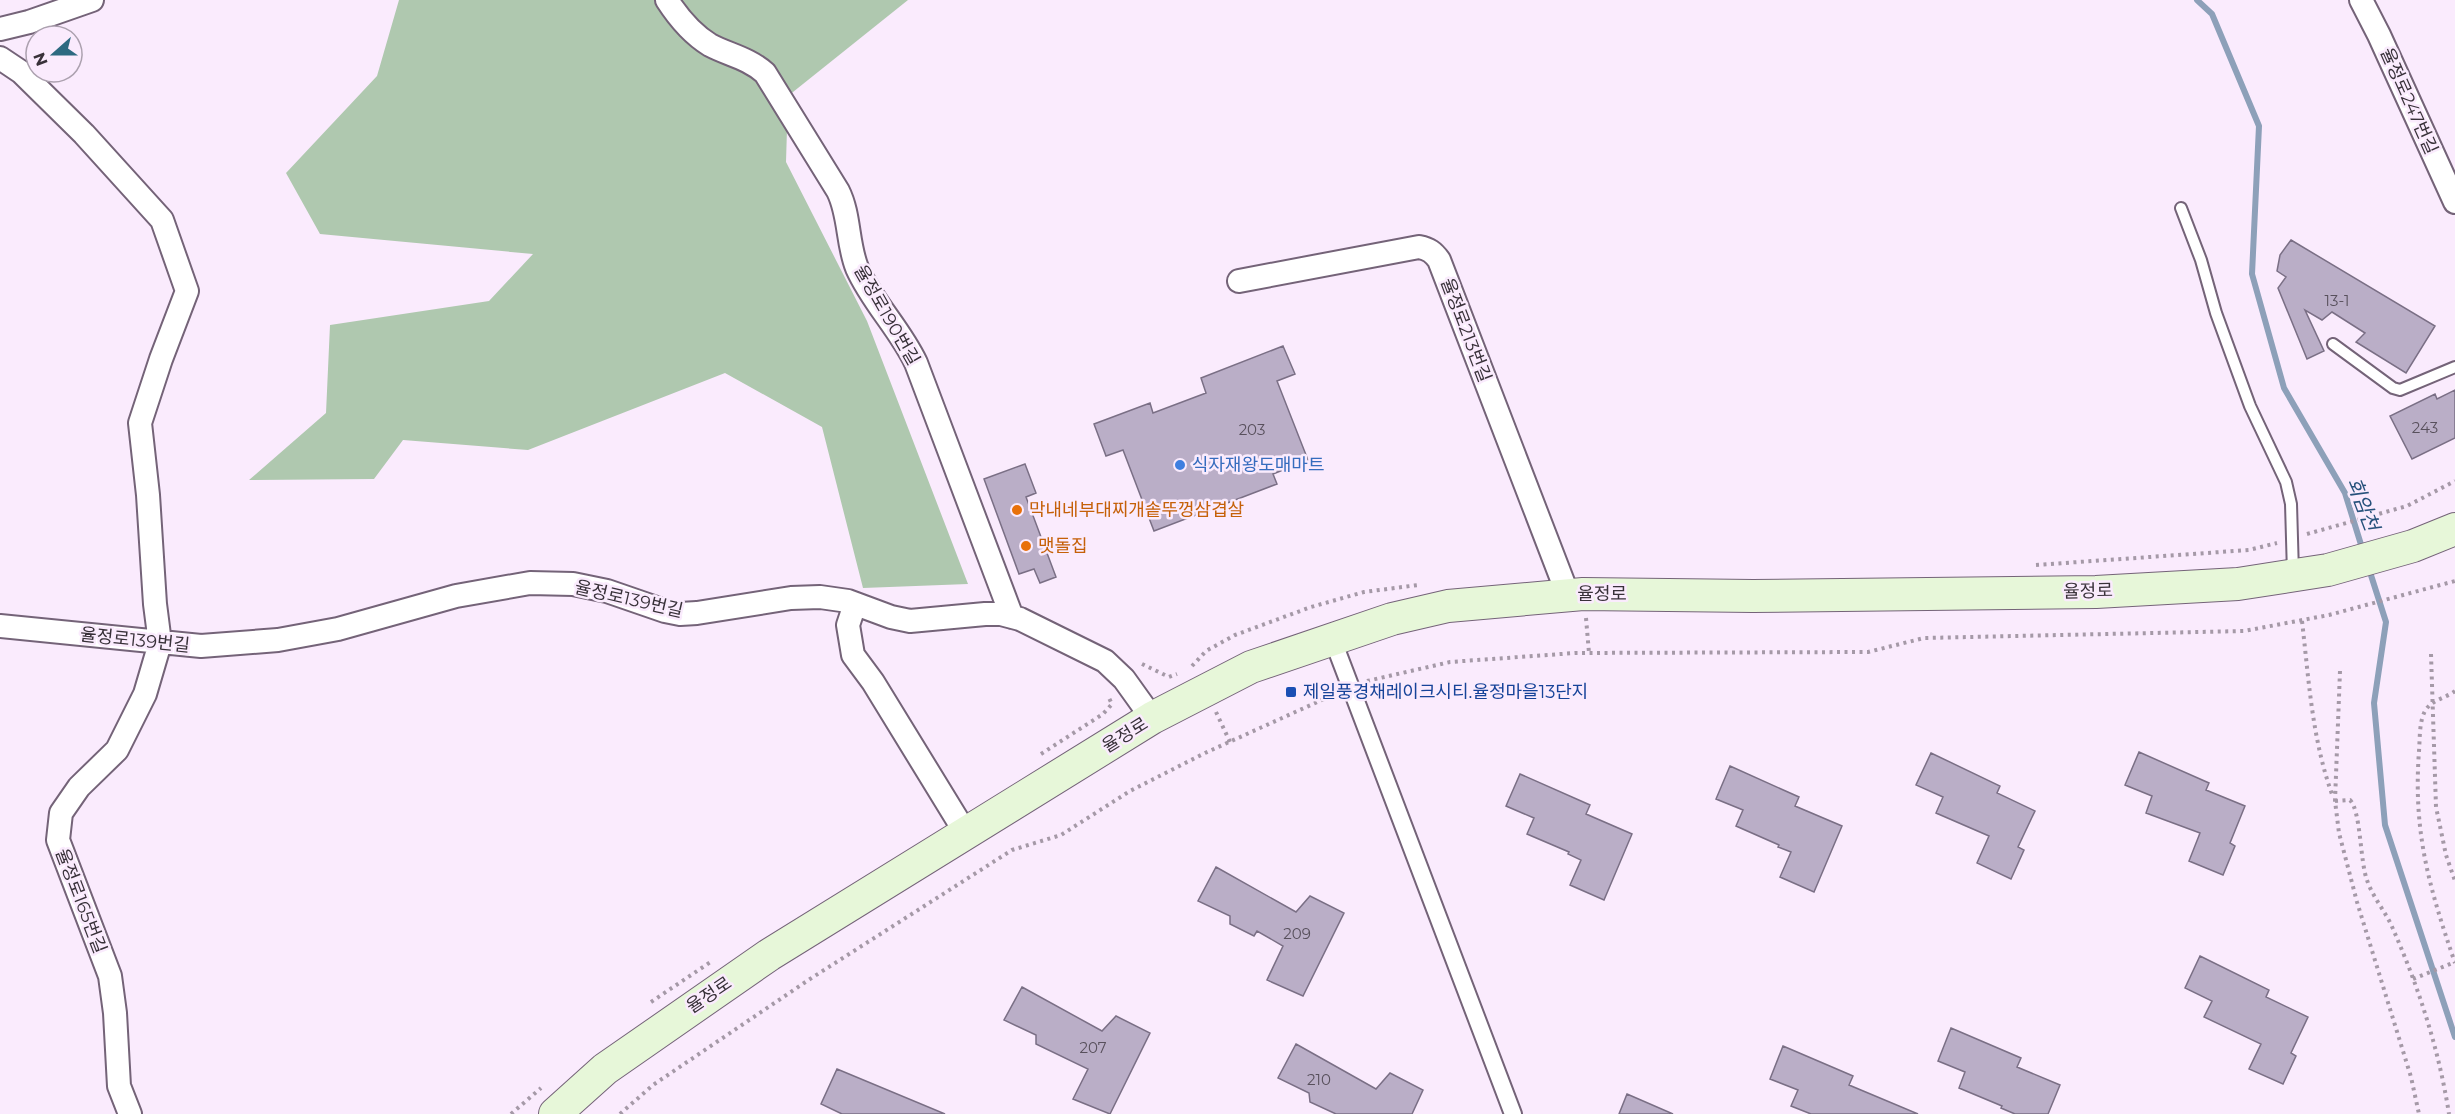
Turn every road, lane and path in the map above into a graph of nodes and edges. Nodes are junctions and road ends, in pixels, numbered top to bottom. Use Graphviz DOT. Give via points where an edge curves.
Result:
graph roads {
  1 [pos="92,0"];
  2 [pos="667,0"];
  3 [pos="2361,0"];
  4 [pos="0,29"];
  5 [pos="0,58"];
  6 [pos="2455,202"];
  7 [pos="2181,208"];
  8 [pos="1239,280"];
  9 [pos="2333,344"];
  10 [pos="2455,367"];
  11 [pos="2455,481"];
  12 [pos="2455,529"];
  13 [pos="2292,539"];
  14 [pos="2035,565"];
  15 [pos="2293,576"];
  16 [pos="2455,581"];
  17 [pos="1568,595"];
  18 [pos="855,604"];
  19 [pos="1012,617"];
  20 [pos="2302,621"];
  21 [pos="0,626"];
  22 [pos="1332,638"];
  23 [pos="160,643"];
  24 [pos="2430,654"];
  25 [pos="1142,664"];
  26 [pos="2340,671"];
  27 [pos="1169,677"];
  28 [pos="1350,687"];
  29 [pos="2455,691"];
  30 [pos="2433,702"];
  31 [pos="1152,718"];
  32 [pos="2335,801"];
  33 [pos="965,832"];
  34 [pos="2455,881"];
  35 [pos="2453,962"];
  36 [pos="2413,979"];
  37 [pos="130,1114"];
  38 [pos="555,1114"];
  39 [pos="620,1114"];
  40 [pos="1513,1114"];
  41 [pos="2419,1114"];
  42 [pos="2449,1114"];
  1 -- 4 [label="street"];
  2 -- 19 [label="street, 율정로190번길" via="694,33 710,45 755,64 765,73 838,191 858,270 916,363"];
  3 -- 6 [label="street, 율정로247번길"];
  5 -- 23 [label="street, 율정로165번길" via="21,72 84,134 162,220 187,291 140,423"];
  7 -- 13 [label="lane" via="2250,406 2286,482"];
  8 -- 17 [label="street, 율정로213번길" via="1419,247 1434,253"];
  9 -- 10 [label="lane" via="2400,390"];
  11 -- 13 [label="path" via="2407,506"];
  12 -- 15 [label="main road, 율정로" via="2413,546"];
  13 -- 14 [label="path" via="2249,550"];
  13 -- 15 [label="lane"];
  15 -- 17 [label="main road, 율정로" via="2238,584 2096,591"];
  16 -- 20 [label="path"];
  17 -- 22 [label="main road, 율정로" via="1448,606"];
  18 -- 19 [label="street, 율정로139번길" via="910,621 985,614"];
  18 -- 23 [label="street, 율정로139번길" via="820,597 791,598 680,614 607,591 573,584 530,583 456,596 278,640 201,646"];
  18 -- 33 [label="street" via="848,625 853,655"];
  19 -- 31 [label="street, 율정로139번길" via="1105,662 1124,679"];
  20 -- 28 [label="path" via="2244,631 1924,638 1868,652 1563,654 1450,662"];
  20 -- 32 [label="path" via="2313,722 2321,764"];
  21 -- 23 [label="street, 율정로139번길"];
  22 -- 28 [label="street"];
  22 -- 31 [label="main road, 율정로" via="1251,667"];
  23 -- 37 [label="street, 율정로165번길" via="145,694 117,750 80,787 61,813 58,840 110,976 119,1086"];
  24 -- 30 [label="path"];
  25 -- 27 [label="path"];
  26 -- 32 [label="path"];
  28 -- 39 [label="path" via="1130,791 1061,835 1012,850 800,985 652,1085"];
  28 -- 40 [label="street"];
  29 -- 30 [label="path"];
  30 -- 34 [label="path" via="2436,807"];
  30 -- 35 [label="path" via="2421,720 2418,816 2426,869"];
  31 -- 33 [label="main road, 율정로"];
  32 -- 36 [label="path" via="2344,799 2354,804 2367,881 2392,927"];
  32 -- 41 [label="path" via="2344,859"];
  33 -- 38 [label="main road, 율정로" via="693,1006 605,1069"];
  35 -- 36 [label="path"];
  36 -- 42 [label="path" via="2443,1073"];
}
